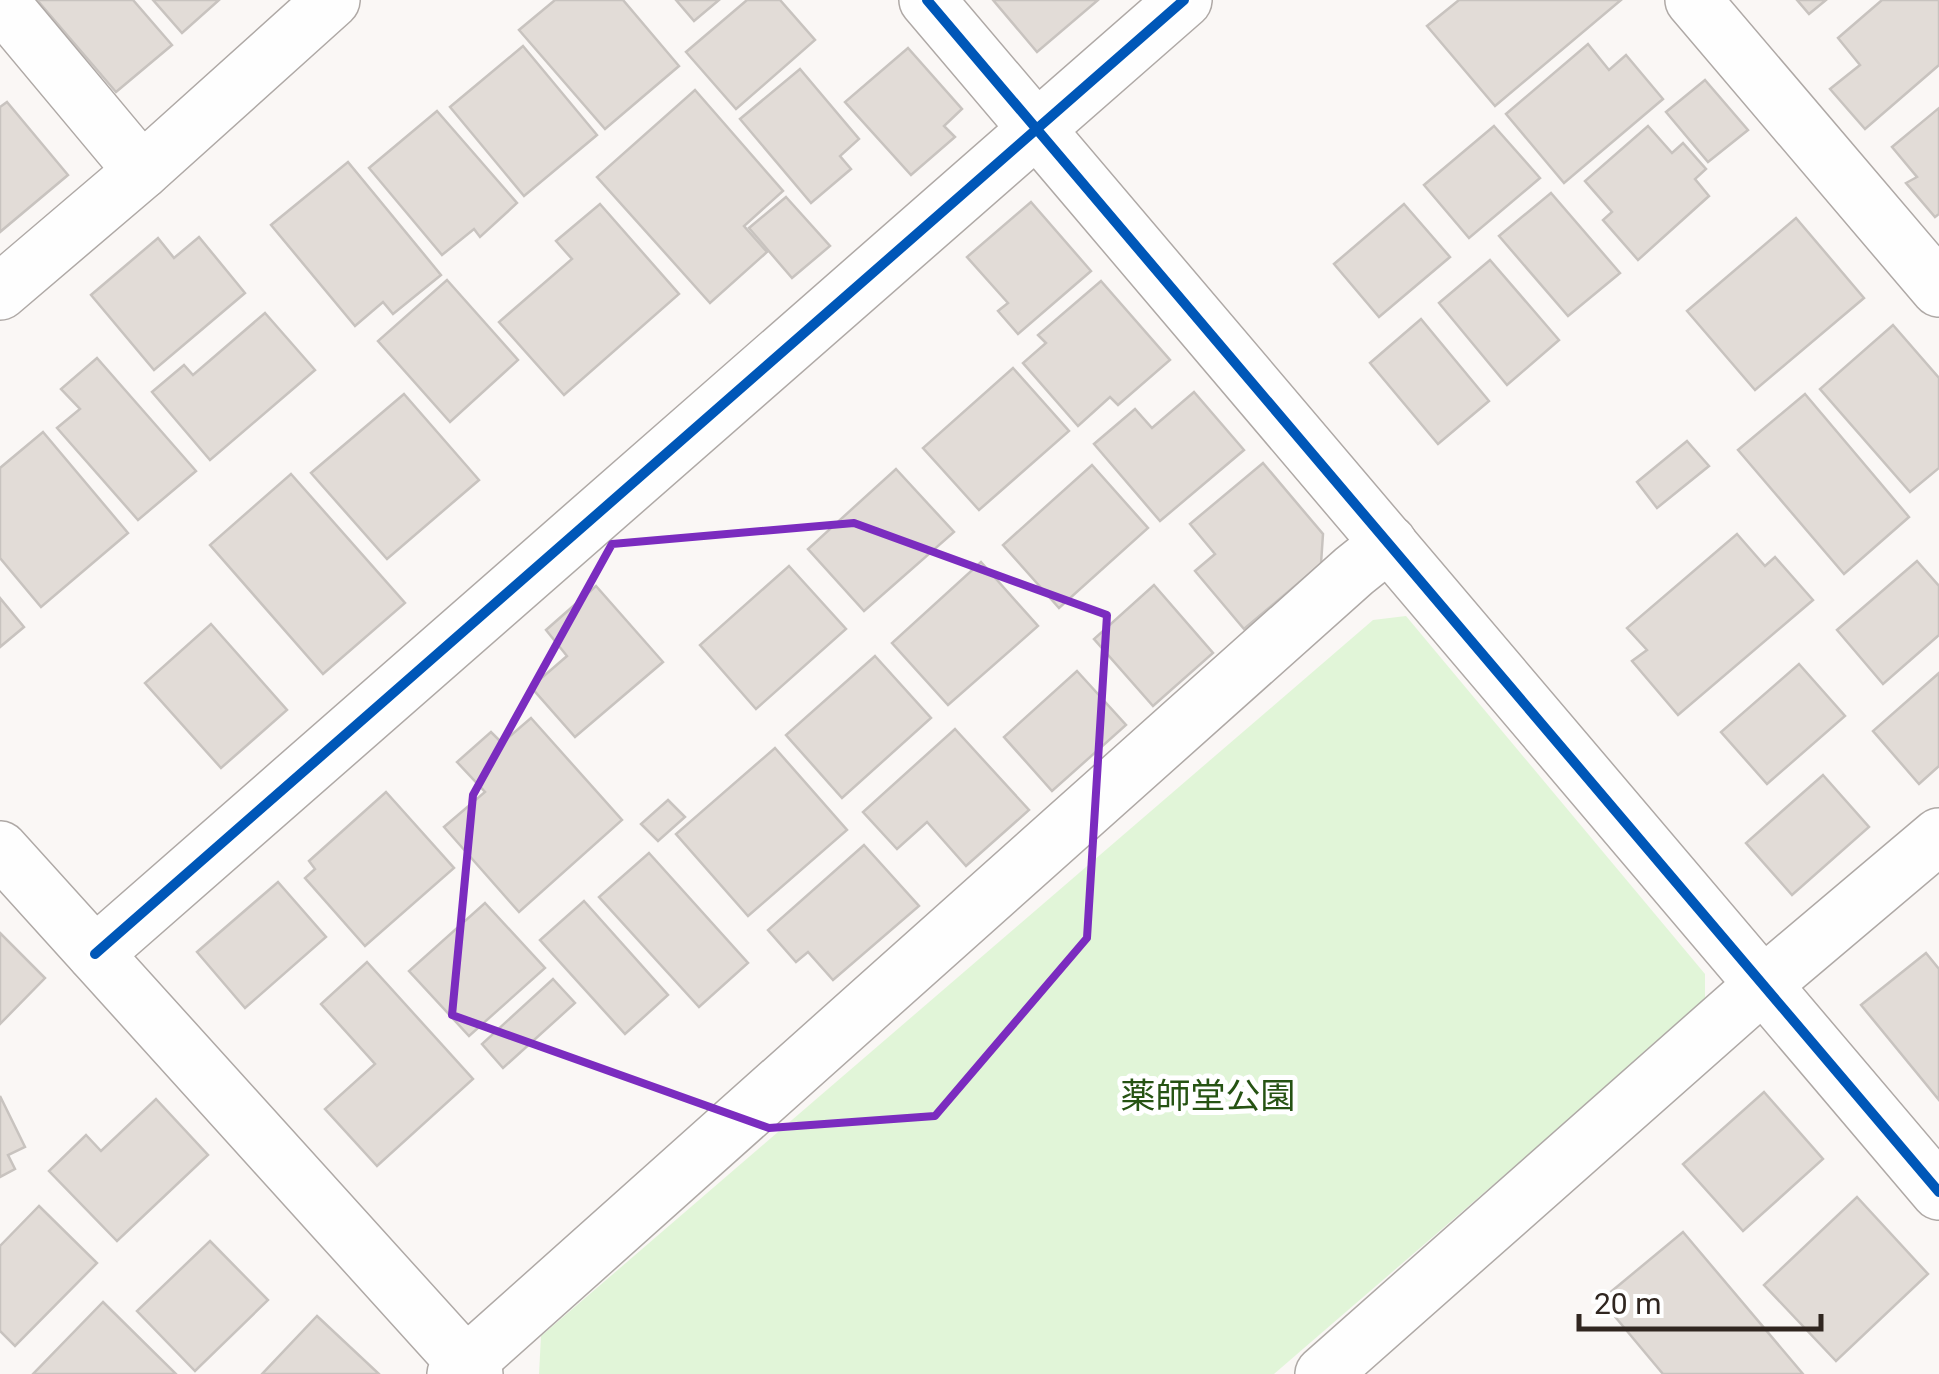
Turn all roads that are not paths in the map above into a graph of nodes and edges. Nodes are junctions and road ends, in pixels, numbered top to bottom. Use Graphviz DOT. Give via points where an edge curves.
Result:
graph roads {
  1 [pos="332,0"];
  2 [pos="928,0"];
  3 [pos="1184,0"];
  4 [pos="1693,0"];
  5 [pos="0,1"];
  6 [pos="1036,127"];
  7 [pos="142,171"];
  8 [pos="1936,280"];
  9 [pos="0,292"];
  10 [pos="1389,543"];
  11 [pos="1939,836"];
  12 [pos="0,849"];
  13 [pos="95,954"];
  14 [pos="1764,983"];
  15 [pos="1939,1192"];
  16 [pos="465,1371"];
  17 [pos="1323,1374"];
  1 -- 7 [label="street"];
  2 -- 6 [label="street"];
  3 -- 6 [label="street"];
  4 -- 8 [label="street"];
  5 -- 7 [label="street"];
  6 -- 10 [label="street"];
  6 -- 13 [label="street"];
  7 -- 9 [label="street"];
  10 -- 14 [label="street"];
  10 -- 16 [label="street"];
  11 -- 14 [label="street"];
  12 -- 13 [label="street"];
  13 -- 16 [label="street"];
  14 -- 15 [label="street"];
  14 -- 17 [label="street"];
}
